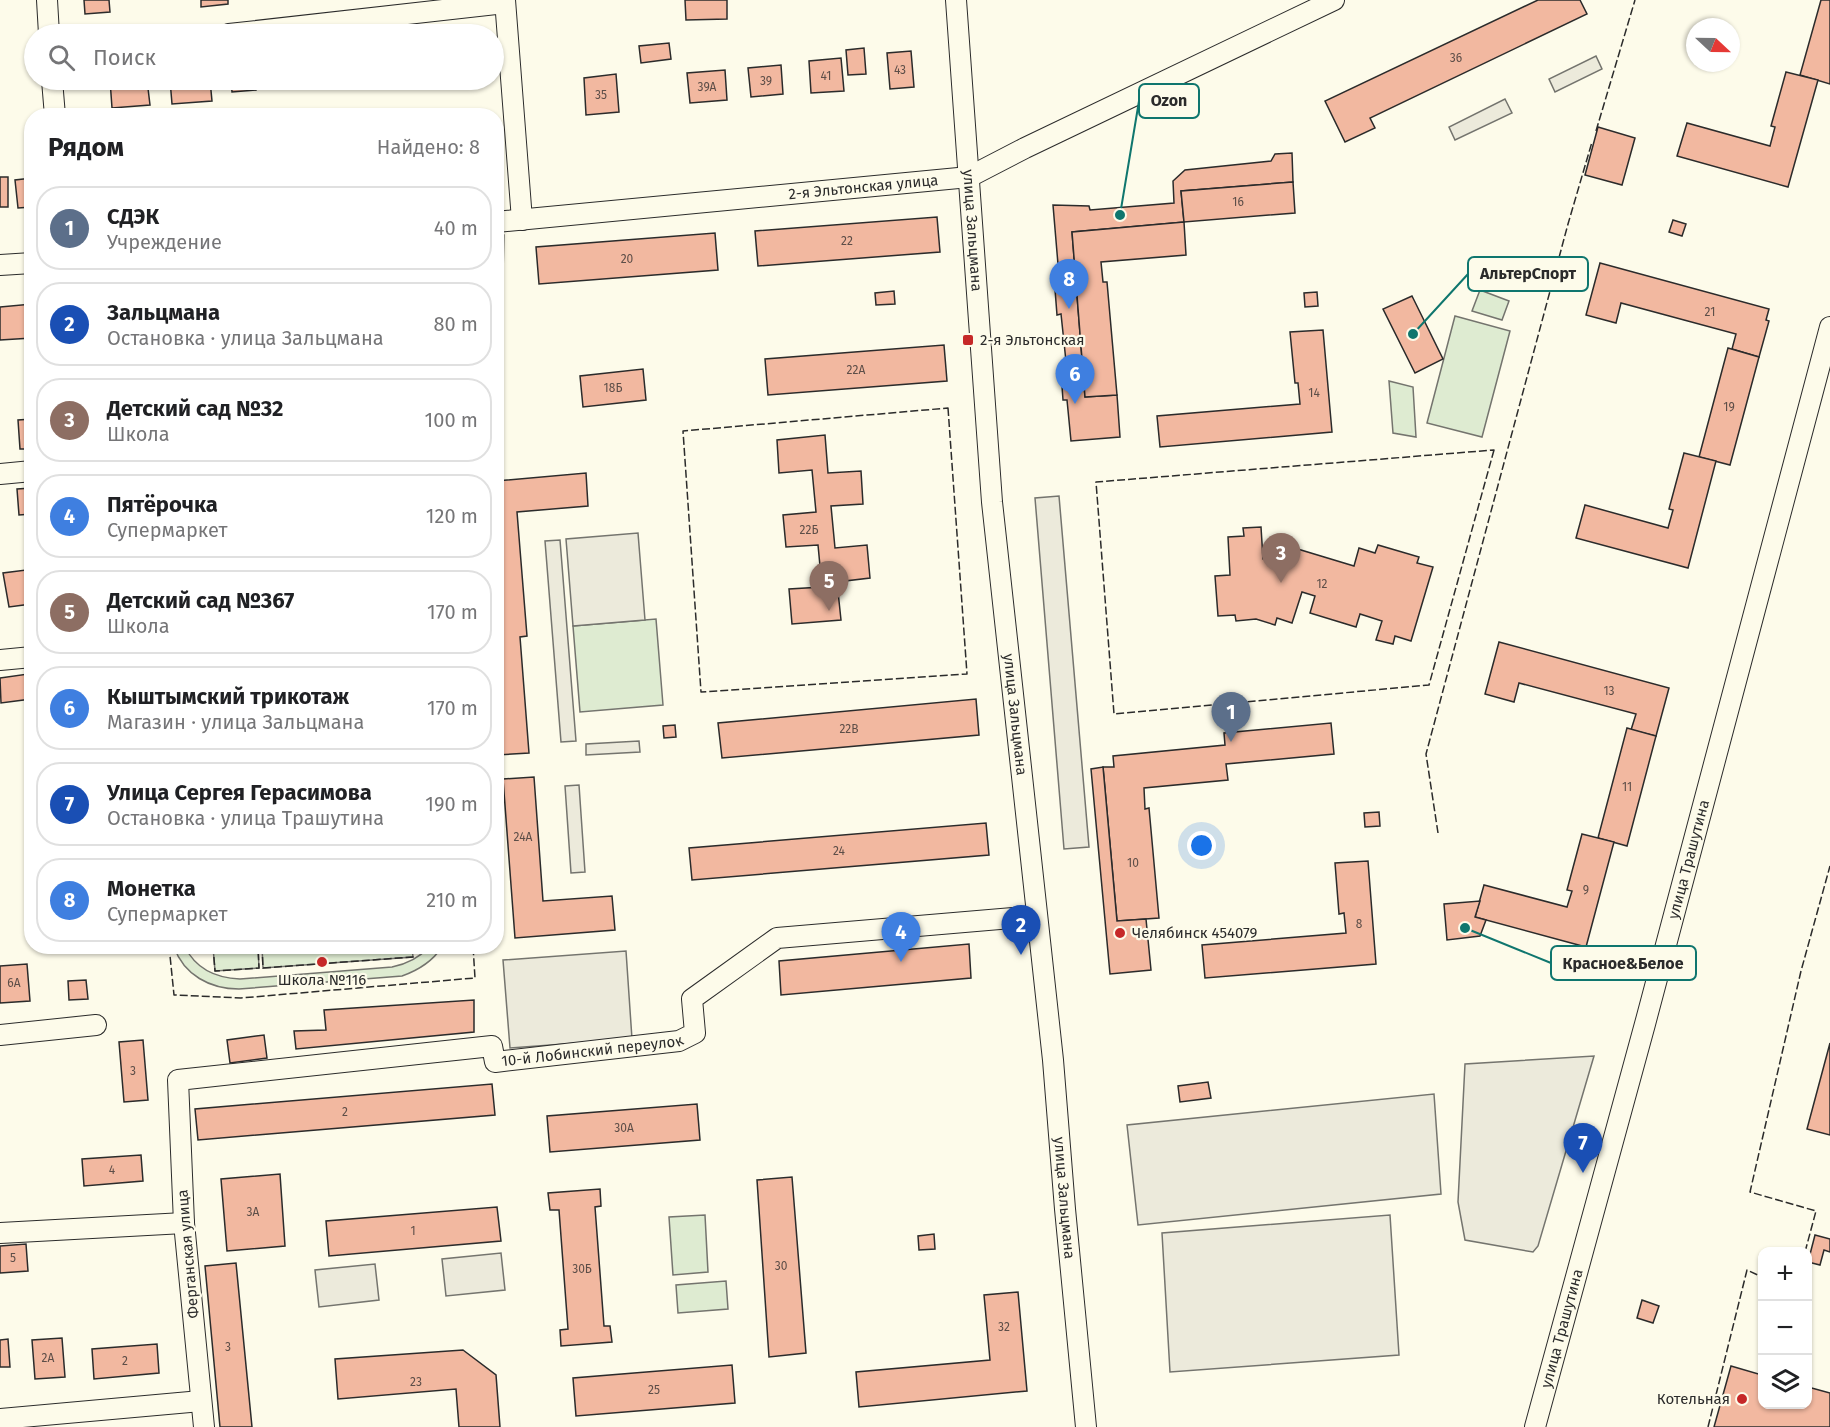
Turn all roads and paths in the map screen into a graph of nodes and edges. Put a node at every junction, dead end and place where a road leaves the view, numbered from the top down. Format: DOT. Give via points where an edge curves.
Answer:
graph roads {
  1 [pos="47,0"];
  2 [pos="956,0"];
  3 [pos="1334,0"];
  4 [pos="505,2"];
  5 [pos="48,24"];
  6 [pos="315,24"];
  7 [pos="53,90"];
  8 [pos="54,108"];
  9 [pos="969,177"];
  10 [pos="522,220"];
  11 [pos="504,221"];
  12 [pos="24,264"];
  13 [pos="0,265"];
  14 [pos="1830,327"];
  15 [pos="24,472"];
  16 [pos="0,474"];
  17 [pos="24,658"];
  18 [pos="0,660"];
  19 [pos="1036,916"];
  20 [pos="96,1025"];
  21 [pos="0,1035"];
  22 [pos="178,1080"];
  23 [pos="184,1223"];
  24 [pos="0,1233"];
  25 [pos="201,1401"];
  26 [pos="0,1419"];
  27 [pos="204,1427"];
  28 [pos="1086,1427"];
  29 [pos="1535,1427"];
  1 -- 5 [label="street"];
  2 -- 9 [label="street, улица Зальцмана"];
  3 -- 9 [label="street, 2-я Эльтонская улица"];
  4 -- 6 [label="street"];
  4 -- 10 [label="street"];
  7 -- 8 [label="street"];
  9 -- 10 [label="street, 2-я Эльтонская улица"];
  9 -- 19 [label="street, улица Зальцмана" via="994,523"];
  10 -- 11 [label="street, 2-я Эльтонская улица"];
  12 -- 13 [label="street"];
  14 -- 29 [label="street, улица Трашутина"];
  15 -- 16 [label="street"];
  17 -- 18 [label="street"];
  19 -- 22 [label="street, 10-й Лобинский переулок" via="777,938 692,999 695,1033 679,1041 495,1062 492,1046"];
  19 -- 28 [label="street, улица Зальцмана"];
  20 -- 21 [label="street"];
  22 -- 23 [label="street, Ферганская улица"];
  23 -- 24 [label="street"];
  23 -- 25 [label="street, Ферганская улица"];
  25 -- 26 [label="street"];
  25 -- 27 [label="street, Ферганская улица"];
}
